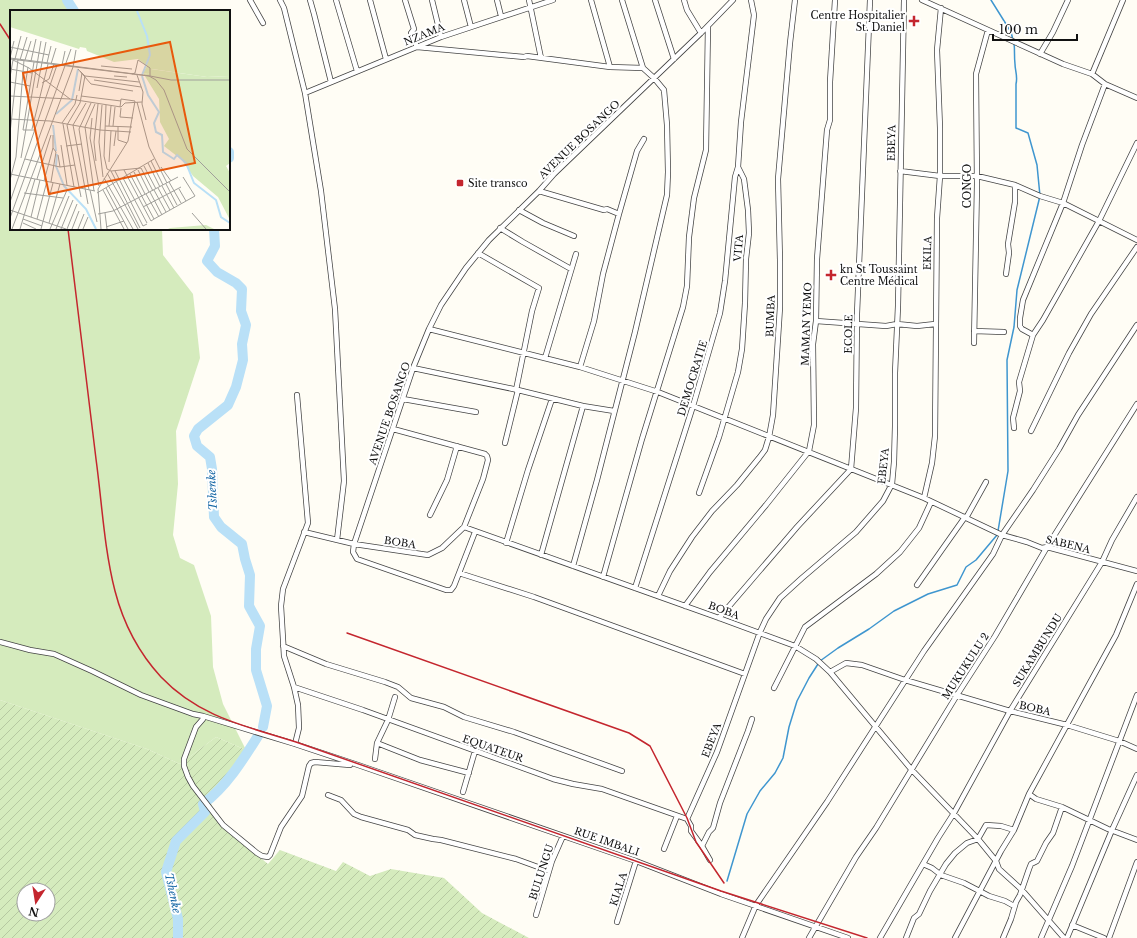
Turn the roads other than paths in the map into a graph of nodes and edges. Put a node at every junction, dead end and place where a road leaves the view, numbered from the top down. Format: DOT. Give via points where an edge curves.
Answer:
graph roads {
  1 [pos="250,0"];
  2 [pos="280,0"];
  3 [pos="310,0"];
  4 [pos="336,0"];
  5 [pos="370,0"];
  6 [pos="405,0"];
  7 [pos="432,0"];
  8 [pos="464,0"];
  9 [pos="497,0"];
  10 [pos="529,0"];
  11 [pos="553,0"];
  12 [pos="591,0"];
  13 [pos="622,0"];
  14 [pos="655,0"];
  15 [pos="684,0"];
  16 [pos="733,0"];
  17 [pos="751,0"];
  18 [pos="795,0"];
  19 [pos="835,0"];
  20 [pos="870,0"];
  21 [pos="904,0"];
  22 [pos="922,0"];
  23 [pos="1068,0"];
  24 [pos="1123,0"];
  25 [pos="936,3"];
  26 [pos="531,7"];
  27 [pos="941,8"];
  28 [pos="501,16"];
  29 [pos="263,23"];
  30 [pos="471,26"];
  31 [pos="708,26"];
  32 [pos="988,30"];
  33 [pos="701,33"];
  34 [pos="442,37"];
  35 [pos="416,48"];
  36 [pos="1040,54"];
  37 [pos="541,58"];
  38 [pos="386,59"];
  39 [pos="674,59"];
  40 [pos="610,67"];
  41 [pos="643,68"];
  42 [pos="357,71"];
  43 [pos="1092,74"];
  44 [pos="654,78"];
  45 [pos="331,82"];
  46 [pos="1105,84"];
  47 [pos="1137,92"];
  48 [pos="305,93"];
  49 [pos="1136,98"];
  50 [pos="644,139"];
  51 [pos="1137,143"];
  52 [pos="738,167"];
  53 [pos="900,171"];
  54 [pos="940,176"];
  55 [pos="977,176"];
  56 [pos="1015,185"];
  57 [pos="539,191"];
  58 [pos="1063,203"];
  59 [pos="519,210"];
  60 [pos="619,214"];
  61 [pos="1099,221"];
  62 [pos="500,228"];
  63 [pos="574,236"];
  64 [pos="1137,240"];
  65 [pos="1137,247"];
  66 [pos="478,253"];
  67 [pos="576,254"];
  68 [pos="571,269"];
  69 [pos="1006,274"];
  70 [pos="816,321"];
  71 [pos="857,324"];
  72 [pos="897,324"];
  73 [pos="935,324"];
  74 [pos="1137,325"];
  75 [pos="429,329"];
  76 [pos="974,331"];
  77 [pos="1004,332"];
  78 [pos="1033,335"];
  79 [pos="974,343"];
  80 [pos="523,352"];
  81 [pos="545,358"];
  82 [pos="580,367"];
  83 [pos="413,368"];
  84 [pos="622,380"];
  85 [pos="517,390"];
  86 [pos="658,392"];
  87 [pos="297,395"];
  88 [pos="403,399"];
  89 [pos="552,399"];
  90 [pos="1137,404"];
  91 [pos="583,406"];
  92 [pos="693,406"];
  93 [pos="614,411"];
  94 [pos="476,412"];
  95 [pos="724,419"];
  96 [pos="1014,428"];
  97 [pos="393,429"];
  98 [pos="1031,431"];
  99 [pos="769,437"];
  100 [pos="505,443"];
  101 [pos="456,446"];
  102 [pos="808,451"];
  103 [pos="851,469"];
  104 [pos="986,482"];
  105 [pos="892,484"];
  106 [pos="699,493"];
  107 [pos="1137,497"];
  108 [pos="924,498"];
  109 [pos="932,502"];
  110 [pos="430,514"];
  111 [pos="966,517"];
  112 [pos="464,527"];
  113 [pos="304,532"];
  114 [pos="475,532"];
  115 [pos="1002,535"];
  116 [pos="336,540"];
  117 [pos="506,543"];
  118 [pos="354,544"];
  119 [pos="1047,547"];
  120 [pos="541,555"];
  121 [pos="1102,562"];
  122 [pos="573,566"];
  123 [pos="1137,572"];
  124 [pos="459,573"];
  125 [pos="603,577"];
  126 [pos="1137,584"];
  127 [pos="917,585"];
  128 [pos="635,588"];
  129 [pos="658,596"];
  130 [pos="685,606"];
  131 [pos="719,618"];
  132 [pos="760,632"];
  133 [pos="0,642"];
  134 [pos="283,646"];
  135 [pos="796,646"];
  136 [pos="830,672"];
  137 [pos="745,674"];
  138 [pos="905,680"];
  139 [pos="294,687"];
  140 [pos="774,688"];
  141 [pos="957,695"];
  142 [pos="1137,695"];
  143 [pos="395,697"];
  144 [pos="1010,711"];
  145 [pos="203,716"];
  146 [pos="752,719"];
  147 [pos="388,720"];
  148 [pos="1067,725"];
  149 [pos="876,727"];
  150 [pos="1119,742"];
  151 [pos="377,743"];
  152 [pos="295,744"];
  153 [pos="1137,749"];
  154 [pos="476,751"];
  155 [pos="375,760"];
  156 [pos="358,765"];
  157 [pos="911,769"];
  158 [pos="622,771"];
  159 [pos="469,773"];
  160 [pos="1137,775"];
  161 [pos="463,792"];
  162 [pos="1029,794"];
  163 [pos="328,795"];
  164 [pos="1062,807"];
  165 [pos="954,813"];
  166 [pos="677,816"];
  167 [pos="687,819"];
  168 [pos="1090,820"];
  169 [pos="1014,830"];
  170 [pos="1112,830"];
  171 [pos="563,836"];
  172 [pos="978,839"];
  173 [pos="1137,840"];
  174 [pos="702,846"];
  175 [pos="664,849"];
  176 [pos="710,860"];
  177 [pos="636,861"];
  178 [pos="996,861"];
  179 [pos="1137,862"];
  180 [pos="923,864"];
  181 [pos="549,871"];
  182 [pos="941,875"];
  183 [pos="1021,889"];
  184 [pos="979,891"];
  185 [pos="1016,902"];
  186 [pos="756,905"];
  187 [pos="536,915"];
  188 [pos="1048,919"];
  189 [pos="617,922"];
  190 [pos="1072,925"];
  191 [pos="815,927"];
  192 [pos="836,936"];
  193 [pos="742,938"];
  194 [pos="809,938"];
  195 [pos="848,938"];
  196 [pos="880,938"];
  197 [pos="906,938"];
  198 [pos="955,938"];
  199 [pos="1003,938"];
  200 [pos="1041,938"];
  201 [pos="1066,938"];
  202 [pos="1104,938"];
  203 [pos="1109,938"];
  1 -- 29 [label="street"];
  2 -- 48 [label="street"];
  3 -- 45 [label="street"];
  4 -- 42 [label="street"];
  5 -- 38 [label="street"];
  6 -- 35 [label="street" via="414,29 411,33"];
  7 -- 34 [label="street"];
  8 -- 30 [label="street"];
  9 -- 28 [label="street"];
  10 -- 26 [label="street"];
  11 -- 26 [label="street, NZAMA"];
  12 -- 40 [label="street"];
  13 -- 41 [label="street"];
  14 -- 39 [label="street"];
  15 -- 33 [label="street"];
  16 -- 31 [label="street, AVENUE BOSANGO"];
  17 -- 52 [label="street, VITA" via="754,15"];
  18 -- 99 [label="street, BUMBA" via="778,179 780,306 773,415"];
  19 -- 70 [label="street, MAMAN YEMO" via="830,120 827,130 817,259"];
  20 -- 71 [label="street, ECOLE"];
  21 -- 53 [label="street, EBEYA"];
  22 -- 25 [label="street"];
  23 -- 36 [label="street" via="1054,32"];
  24 -- 43 [label="street"];
  25 -- 27 [label="street"];
  26 -- 28 [label="street, NZAMA"];
  26 -- 37 [label="street"];
  27 -- 32 [label="street"];
  27 -- 54 [label="street, EKILA" via="937,50"];
  28 -- 30 [label="street, NZAMA"];
  30 -- 34 [label="street, NZAMA"];
  31 -- 33 [label="street, AVENUE BOSANGO"];
  31 -- 86 [label="street" via="706,150 694,198 683,307"];
  32 -- 36 [label="street"];
  32 -- 55 [label="street, CONGO" via="976,74"];
  33 -- 39 [label="street, AVENUE BOSANGO"];
  34 -- 35 [label="street, NZAMA"];
  35 -- 37 [label="street"];
  35 -- 38 [label="street, NZAMA"];
  36 -- 43 [label="street"];
  37 -- 40 [label="street"];
  38 -- 42 [label="street, NZAMA"];
  39 -- 44 [label="street, AVENUE BOSANGO"];
  40 -- 41 [label="street"];
  41 -- 44 [label="street"];
  42 -- 45 [label="street, NZAMA"];
  43 -- 46 [label="street"];
  44 -- 57 [label="street, AVENUE BOSANGO"];
  44 -- 84 [label="street" via="664,90 668,184 653,257"];
  45 -- 48 [label="street, NZAMA"];
  46 -- 49 [label="street"];
  46 -- 58 [label="street"];
  47 -- 49 [label="street"];
  48 -- 116 [label="street" via="321,191 335,308 344,481"];
  50 -- 60 [label="street" via="636,151"];
  51 -- 61 [label="street"];
  52 -- 92 [label="street, DEMOCRATIE" via="720,313"];
  52 -- 95 [label="street, VITA" via="744,179 749,233 741,359"];
  53 -- 54 [label="street"];
  53 -- 72 [label="street, EBEYA"];
  54 -- 55 [label="street"];
  54 -- 73 [label="street, EKILA"];
  55 -- 56 [label="street"];
  55 -- 76 [label="street, CONGO"];
  56 -- 58 [label="street"];
  56 -- 69 [label="street" via="1016,202 1008,244"];
  57 -- 59 [label="street, AVENUE BOSANGO"];
  57 -- 60 [label="street"];
  58 -- 61 [label="street"];
  58 -- 78 [label="street" via="1023,300 1020,326"];
  59 -- 62 [label="street, AVENUE BOSANGO"];
  59 -- 63 [label="street"];
  60 -- 82 [label="street" via="594,321"];
  61 -- 64 [label="street"];
  61 -- 78 [label="street"];
  62 -- 66 [label="street, AVENUE BOSANGO"];
  62 -- 68 [label="street"];
  65 -- 98 [label="street" via="1091,314"];
  66 -- 75 [label="street, AVENUE BOSANGO" via="441,305"];
  66 -- 80 [label="street" via="539,288"];
  67 -- 68 [label="street"];
  68 -- 81 [label="street"];
  70 -- 71 [label="street"];
  70 -- 102 [label="street, MAMAN YEMO" via="813,348 814,425"];
  71 -- 72 [label="street"];
  71 -- 103 [label="street, ECOLE" via="856,408"];
  72 -- 73 [label="street"];
  72 -- 105 [label="street, EBEYA"];
  73 -- 108 [label="street, EKILA" via="935,436"];
  74 -- 115 [label="street"];
  75 -- 80 [label="street, SABENA"];
  75 -- 83 [label="street, AVENUE BOSANGO"];
  76 -- 77 [label="street"];
  76 -- 79 [label="street, CONGO"];
  78 -- 96 [label="street" via="1019,382 1020,391 1013,418"];
  80 -- 81 [label="street, SABENA"];
  80 -- 85 [label="street"];
  81 -- 82 [label="street, SABENA"];
  82 -- 84 [label="street, SABENA"];
  83 -- 85 [label="street"];
  83 -- 88 [label="street, AVENUE BOSANGO"];
  84 -- 86 [label="street, SABENA"];
  84 -- 93 [label="street"];
  85 -- 89 [label="street"];
  85 -- 100 [label="street"];
  86 -- 92 [label="street, SABENA"];
  86 -- 125 [label="street"];
  87 -- 113 [label="street" via="308,523"];
  88 -- 94 [label="street"];
  88 -- 97 [label="street, AVENUE BOSANGO"];
  89 -- 91 [label="street"];
  89 -- 117 [label="street"];
  90 -- 119 [label="street, MUKUKULU 2"];
  91 -- 93 [label="street"];
  91 -- 120 [label="street"];
  92 -- 95 [label="street, SABENA"];
  92 -- 128 [label="street, DEMOCRATIE"];
  93 -- 122 [label="street"];
  95 -- 99 [label="street, SABENA"];
  95 -- 106 [label="street, VITA"];
  97 -- 101 [label="street"];
  97 -- 118 [label="street, AVENUE BOSANGO"];
  99 -- 102 [label="street, SABENA"];
  99 -- 129 [label="street, BUMBA" via="759,458 692,537 670,571"];
  101 -- 110 [label="street" via="447,480"];
  101 -- 112 [label="street" via="488,456 483,479"];
  102 -- 103 [label="street, SABENA"];
  102 -- 130 [label="street, MAMAN YEMO"];
  103 -- 105 [label="street, SABENA"];
  103 -- 131 [label="street" via="797,526"];
  104 -- 111 [label="street"];
  105 -- 108 [label="street, SABENA"];
  105 -- 132 [label="street, EBEYA" via="883,501 856,532 780,598"];
  107 -- 121 [label="street, SUKAMBUNDU"];
  108 -- 109 [label="street, SABENA"];
  109 -- 111 [label="street, SABENA"];
  109 -- 135 [label="street" via="919,528 900,552 876,574 806,627"];
  111 -- 115 [label="street, SABENA"];
  111 -- 127 [label="street"];
  112 -- 114 [label="street, BOBA"];
  112 -- 118 [label="street, BOBA" via="442,548 428,555"];
  113 -- 116 [label="street, BOBA"];
  113 -- 134 [label="street" via="283,589"];
  114 -- 117 [label="street, BOBA"];
  114 -- 124 [label="street"];
  115 -- 119 [label="street, SABENA" via="1042,548"];
  115 -- 138 [label="street" via="993,554"];
  116 -- 118 [label="street, BOBA"];
  117 -- 120 [label="street, BOBA"];
  118 -- 124 [label="street" via="353,552 357,559 446,590 451,590"];
  119 -- 121 [label="street, SABENA"];
  119 -- 141 [label="street, MUKUKULU 2"];
  120 -- 122 [label="street, BOBA"];
  121 -- 123 [label="street, SABENA"];
  121 -- 144 [label="street, SUKAMBUNDU"];
  122 -- 125 [label="street, BOBA"];
  124 -- 137 [label="street" via="534,597"];
  125 -- 128 [label="street, BOBA"];
  126 -- 148 [label="street" via="1116,635"];
  128 -- 129 [label="street, BOBA"];
  129 -- 130 [label="street, BOBA"];
  130 -- 131 [label="street, BOBA"];
  131 -- 132 [label="street, BOBA"];
  132 -- 135 [label="street, BOBA"];
  132 -- 137 [label="street, EBEYA"];
  133 -- 145 [label="street" via="54,654 141,695"];
  134 -- 139 [label="street"];
  134 -- 158 [label="street" via="326,664 398,687 411,698 444,707 464,717"];
  135 -- 136 [label="street, BOBA"];
  135 -- 140 [label="street"];
  136 -- 138 [label="street, BOBA" via="846,663 873,668"];
  136 -- 149 [label="street"];
  137 -- 167 [label="street, EBEYA" via="718,752"];
  138 -- 141 [label="street, BOBA"];
  138 -- 149 [label="street"];
  139 -- 147 [label="street, EQUATEUR"];
  139 -- 152 [label="street" via="299,717"];
  141 -- 144 [label="street, BOBA"];
  141 -- 157 [label="street, MUKUKULU 2"];
  142 -- 150 [label="street"];
  143 -- 147 [label="street"];
  144 -- 148 [label="street, BOBA"];
  144 -- 165 [label="street, SUKAMBUNDU"];
  145 -- 152 [label="street"];
  145 -- 156 [label="street" via="184,759 190,782 223,825 262,856 268,857 281,827 302,796 311,763"];
  146 -- 174 [label="street" via="720,802 713,828"];
  147 -- 151 [label="street"];
  147 -- 154 [label="street, EQUATEUR"];
  148 -- 150 [label="street, BOBA"];
  148 -- 162 [label="street"];
  149 -- 157 [label="street"];
  149 -- 186 [label="street"];
  150 -- 153 [label="street, BOBA"];
  150 -- 168 [label="street"];
  151 -- 155 [label="street"];
  151 -- 159 [label="street" via="430,763"];
  152 -- 156 [label="street"];
  154 -- 159 [label="street"];
  154 -- 166 [label="street, EQUATEUR" via="553,779 602,789"];
  156 -- 171 [label="street, RUE IMBALI"];
  157 -- 165 [label="street"];
  157 -- 191 [label="street, MUKUKULU 2"];
  159 -- 161 [label="street"];
  160 -- 170 [label="street"];
  162 -- 164 [label="street"];
  162 -- 169 [label="street"];
  163 -- 181 [label="street" via="341,800 354,814 366,819 400,827 415,835 516,859"];
  164 -- 168 [label="street"];
  164 -- 183 [label="street" via="1053,833 1037,861 1031,864"];
  165 -- 172 [label="street"];
  165 -- 180 [label="street, SUKAMBUNDU"];
  166 -- 167 [label="street, EQUATEUR"];
  166 -- 175 [label="street"];
  167 -- 174 [label="street" via="691,831"];
  168 -- 170 [label="street"];
  168 -- 188 [label="street"];
  169 -- 172 [label="street" via="986,825"];
  169 -- 178 [label="street"];
  170 -- 173 [label="street"];
  170 -- 190 [label="street"];
  171 -- 177 [label="street, RUE IMBALI"];
  171 -- 181 [label="street, BULUNGU"];
  172 -- 178 [label="street"];
  172 -- 182 [label="street" via="967,843 955,853"];
  174 -- 176 [label="street"];
  177 -- 186 [label="street, RUE IMBALI"];
  177 -- 189 [label="street, KIALA"];
  178 -- 183 [label="street" via="1000,869"];
  178 -- 184 [label="street"];
  179 -- 203 [label="street"];
  180 -- 182 [label="street"];
  180 -- 196 [label="street, SUKAMBUNDU"];
  181 -- 187 [label="street, BULUNGU"];
  182 -- 184 [label="street"];
  182 -- 197 [label="street" via="914,918"];
  183 -- 185 [label="street"];
  183 -- 188 [label="street"];
  184 -- 185 [label="street" via="1014,906"];
  184 -- 198 [label="street"];
  185 -- 199 [label="street" via="1012,919"];
  186 -- 191 [label="street, RUE IMBALI"];
  186 -- 193 [label="street"];
  188 -- 200 [label="street"];
  188 -- 201 [label="street"];
  190 -- 201 [label="street"];
  190 -- 202 [label="street"];
  191 -- 192 [label="street, RUE IMBALI"];
  191 -- 194 [label="street, MUKUKULU 2"];
  192 -- 195 [label="street, RUE IMBALI"];
}
